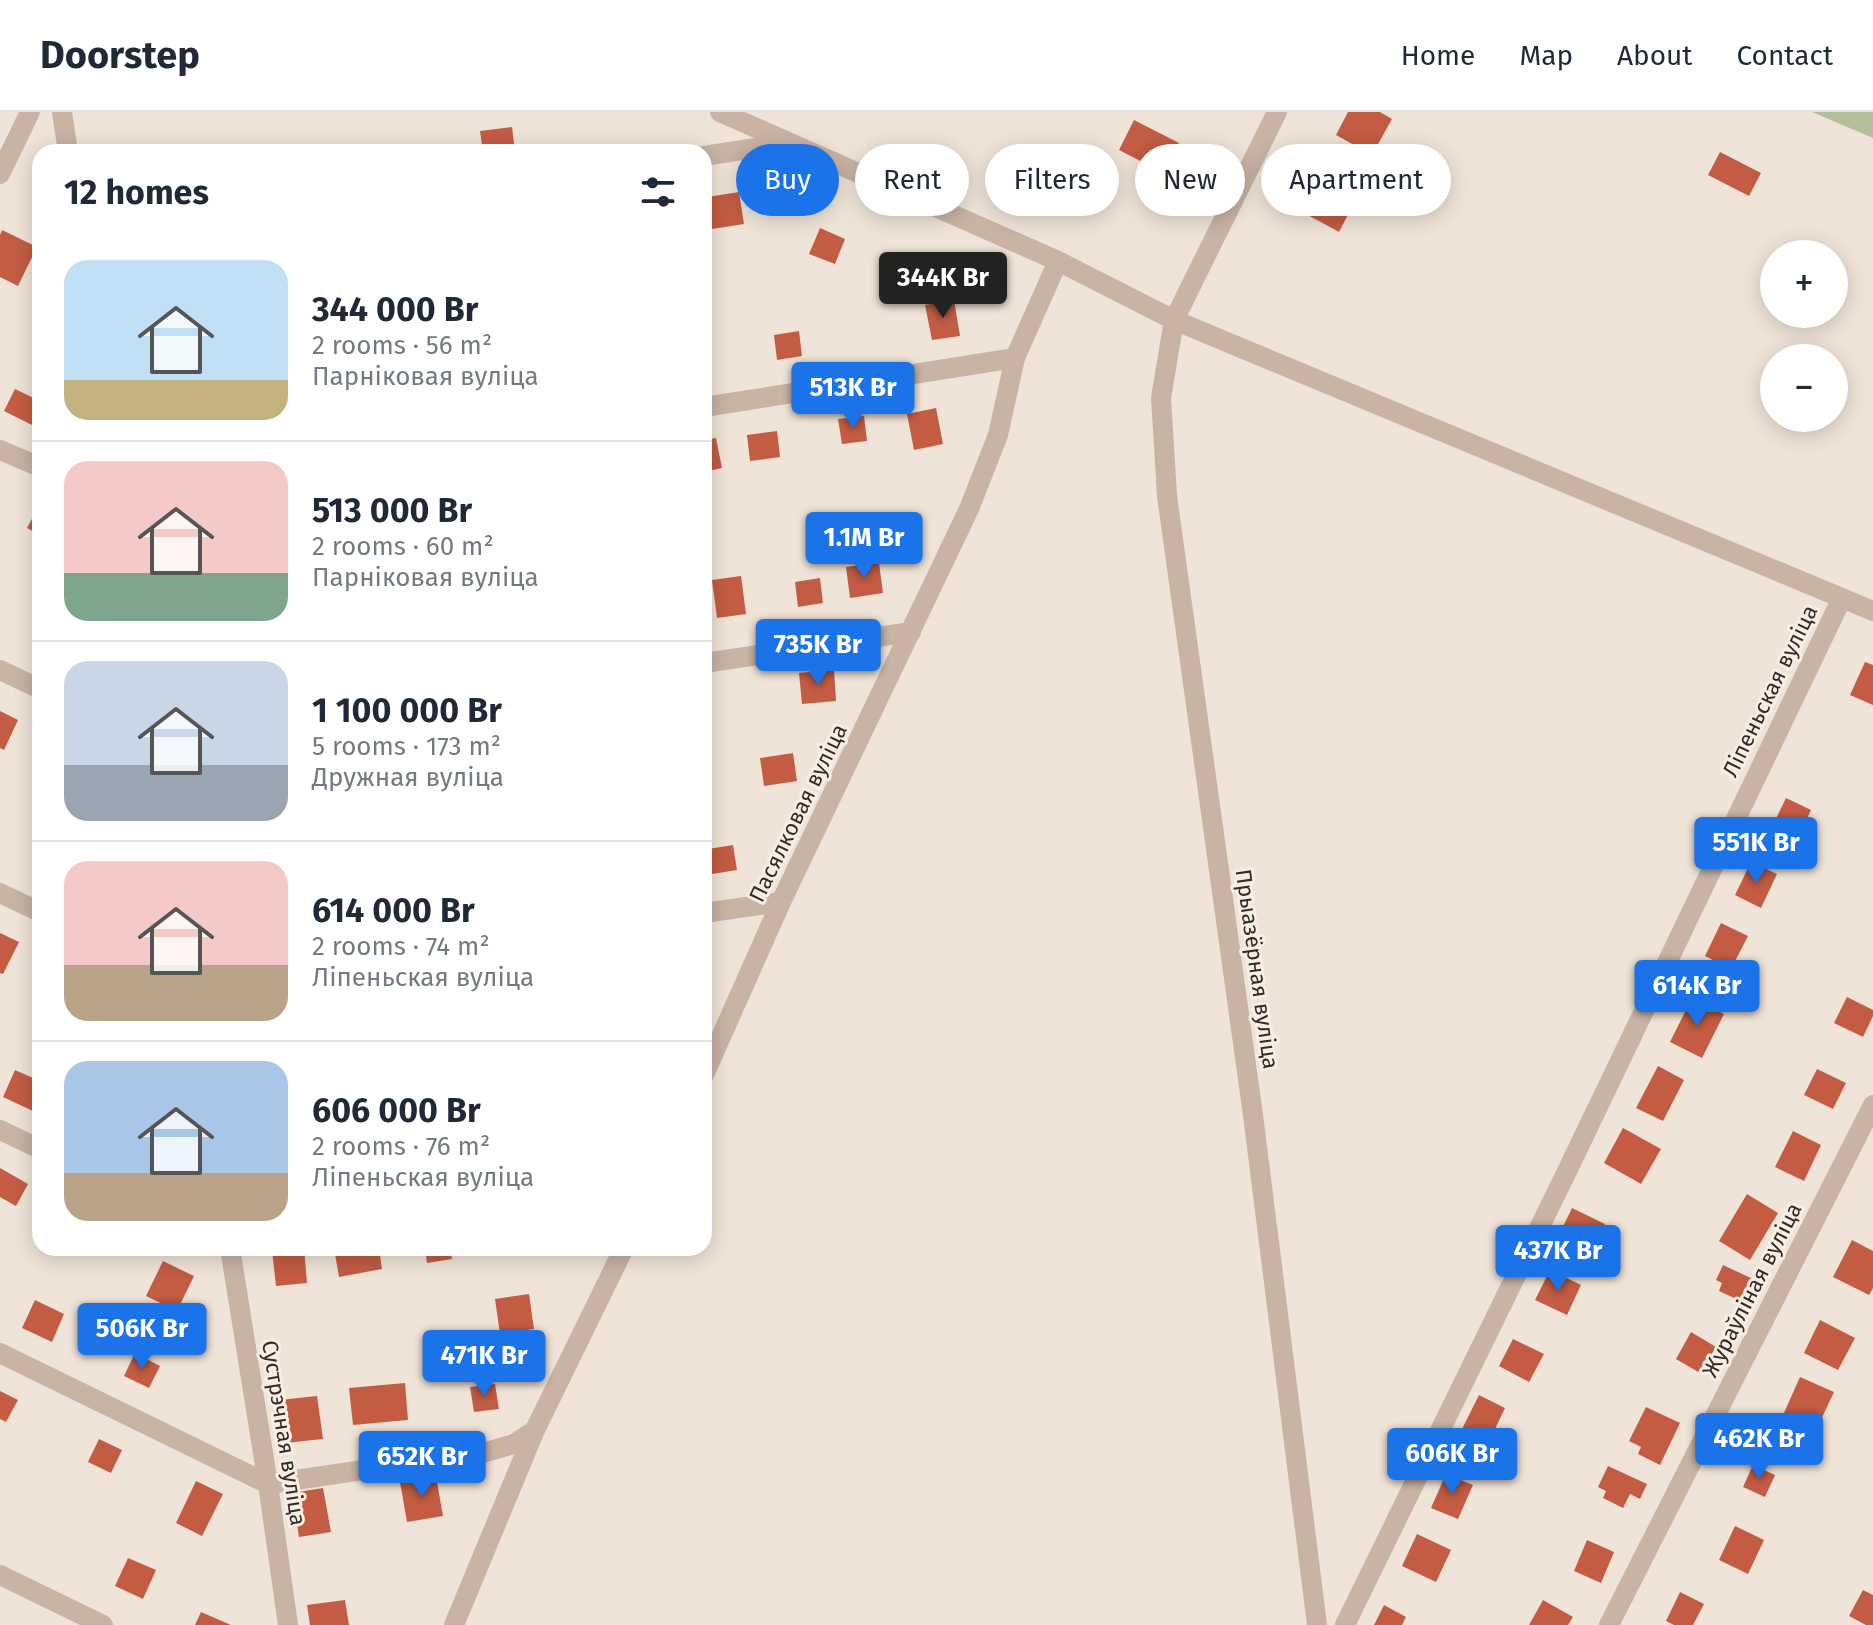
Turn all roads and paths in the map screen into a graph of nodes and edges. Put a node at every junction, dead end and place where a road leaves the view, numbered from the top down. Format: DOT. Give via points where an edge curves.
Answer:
graph roads {
  1 [pos="30,112"];
  2 [pos="62,112"];
  3 [pos="720,112"];
  4 [pos="1277,112"];
  5 [pos="789,143"];
  6 [pos="67,144"];
  7 [pos="712,155"];
  8 [pos="0,174"];
  9 [pos="1058,261"];
  10 [pos="1174,320"];
  11 [pos="1015,358"];
  12 [pos="712,406"];
  13 [pos="0,450"];
  14 [pos="32,464"];
  15 [pos="1842,598"];
  16 [pos="1873,611"];
  17 [pos="911,632"];
  18 [pos="712,662"];
  19 [pos="0,670"];
  20 [pos="32,685"];
  21 [pos="0,893"];
  22 [pos="781,902"];
  23 [pos="32,908"];
  24 [pos="712,912"];
  25 [pos="712,1057"];
  26 [pos="1873,1105"];
  27 [pos="0,1130"];
  28 [pos="32,1145"];
  29 [pos="231,1256"];
  30 [pos="620,1256"];
  31 [pos="0,1353"];
  32 [pos="535,1430"];
  33 [pos="268,1484"];
  34 [pos="0,1575"];
  35 [pos="103,1625"];
  36 [pos="288,1625"];
  37 [pos="454,1625"];
  38 [pos="1317,1625"];
  39 [pos="1345,1625"];
  40 [pos="1609,1625"];
  1 -- 8 [label="street"];
  2 -- 6 [label="street"];
  3 -- 5 [label="street"];
  4 -- 10 [label="street, Прыазёрная вуліца"];
  5 -- 7 [label="street"];
  5 -- 9 [label="street"];
  9 -- 10 [label="street"];
  9 -- 11 [label="street, Пасялковая вуліца"];
  10 -- 15 [label="street"];
  10 -- 38 [label="street, Прыазёрная вуліца" via="1161,398 1167,496"];
  11 -- 12 [label="street"];
  11 -- 17 [label="street, Пасялковая вуліца" via="998,435"];
  13 -- 14 [label="street"];
  15 -- 16 [label="street"];
  15 -- 39 [label="street, Ліпеньская вуліца"];
  17 -- 18 [label="street"];
  17 -- 22 [label="street, Пасялковая вуліца"];
  19 -- 20 [label="street"];
  21 -- 23 [label="street"];
  22 -- 24 [label="street"];
  22 -- 25 [label="street, Пасялковая вуліца"];
  26 -- 40 [label="street, Жураўліная вуліца"];
  27 -- 28 [label="street"];
  29 -- 33 [label="street, Сустрэчная вуліца"];
  30 -- 32 [label="street"];
  31 -- 33 [label="street"];
  32 -- 33 [label="street" via="514,1444 486,1452"];
  32 -- 37 [label="street"];
  33 -- 36 [label="street, Сустрэчная вуліца"];
  34 -- 35 [label="street"];
}
